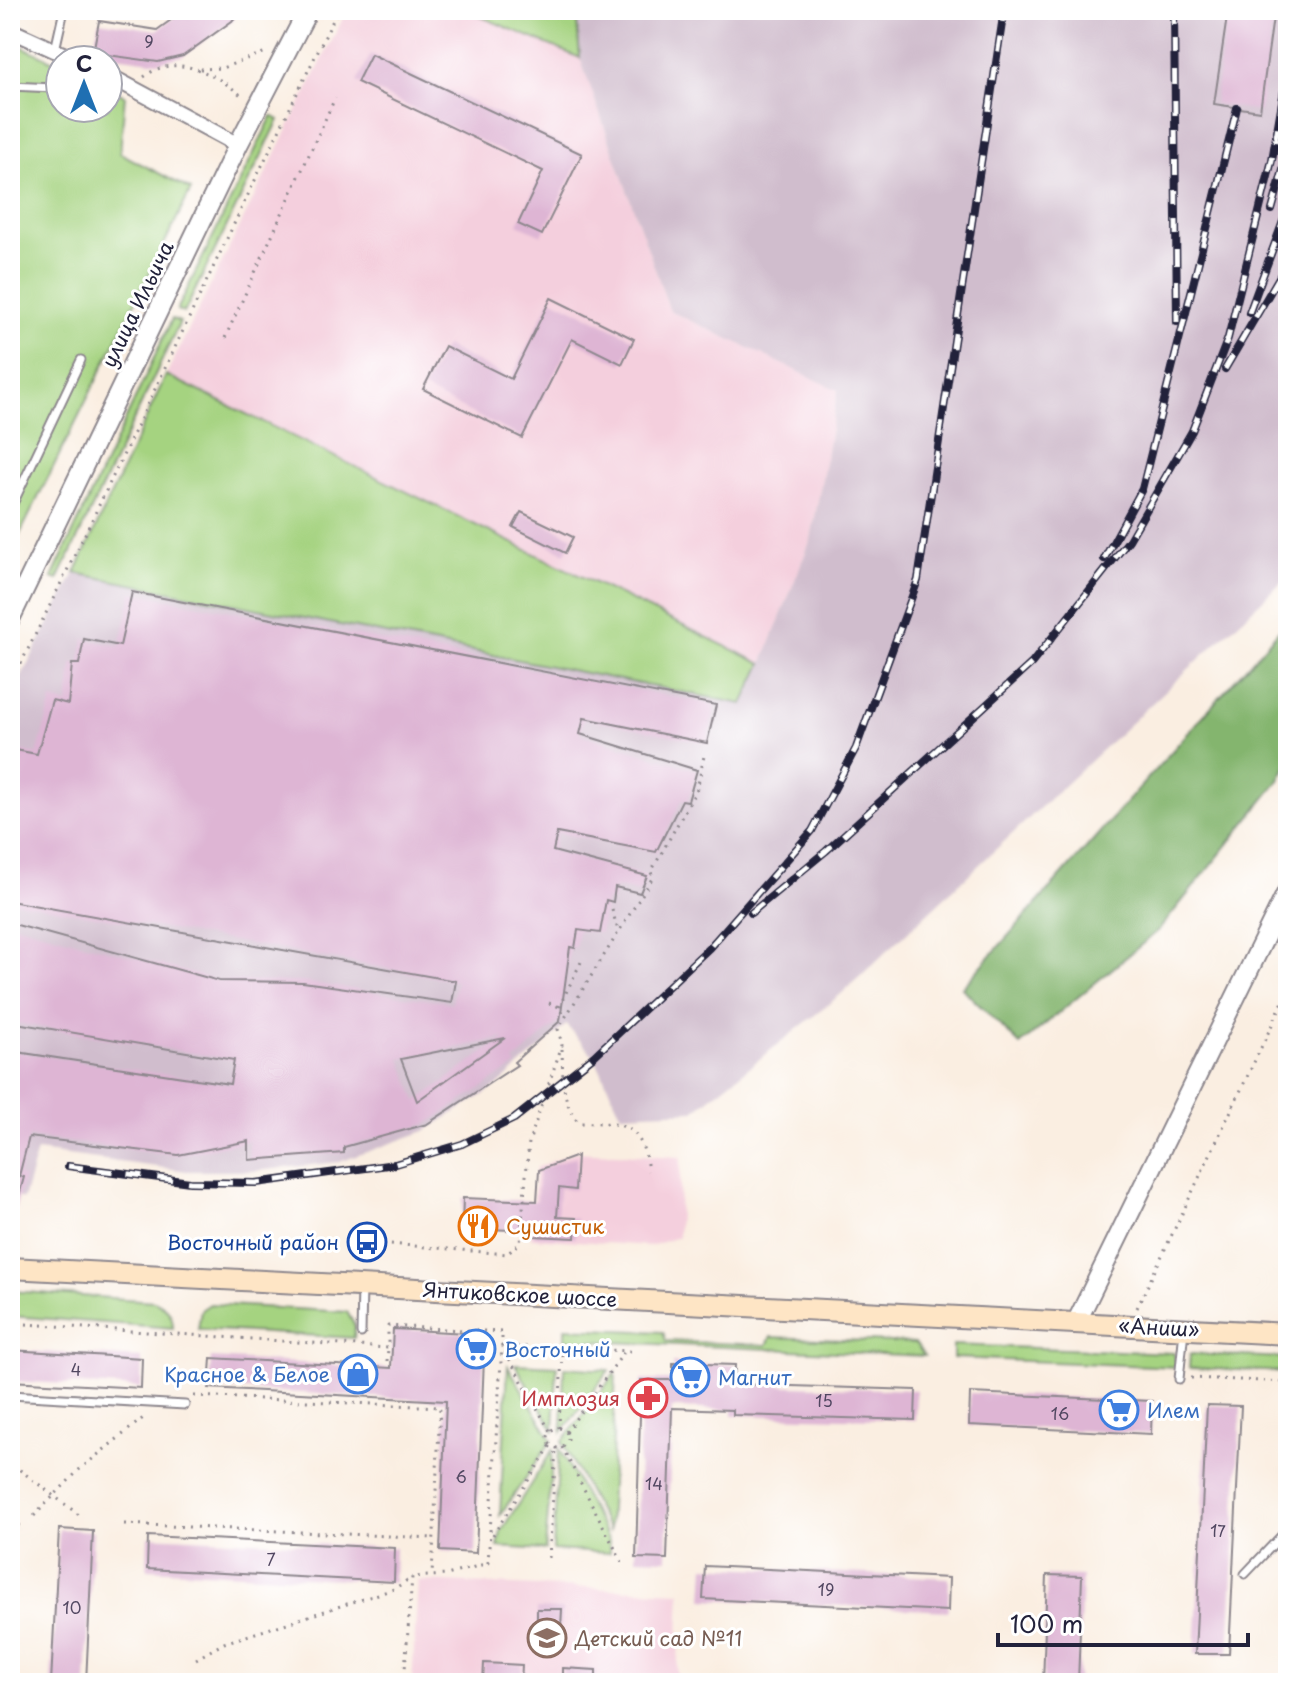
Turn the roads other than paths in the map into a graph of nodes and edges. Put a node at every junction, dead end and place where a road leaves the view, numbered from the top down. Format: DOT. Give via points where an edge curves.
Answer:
graph roads {
  1 [pos="64,10"];
  2 [pos="308,10"];
  3 [pos="10,30"];
  4 [pos="56,44"];
  5 [pos="44,45"];
  6 [pos="124,83"];
  7 [pos="10,86"];
  8 [pos="44,88"];
  9 [pos="238,145"];
  10 [pos="81,360"];
  11 [pos="10,510"];
  12 [pos="10,619"];
  13 [pos="1288,890"];
  14 [pos="10,1268"];
  15 [pos="362,1286"];
  16 [pos="1030,1320"];
  17 [pos="1076,1323"];
  18 [pos="1184,1328"];
  19 [pos="361,1333"];
  20 [pos="1288,1334"];
  21 [pos="1179,1379"];
  22 [pos="10,1395"];
  23 [pos="185,1405"];
  24 [pos="1288,1529"];
  25 [pos="1245,1574"];
  1 -- 4 [label="lane"];
  2 -- 9 [label="street, улица Ильича"];
  3 -- 5 [label="street"];
  6 -- 9 [label="street"];
  7 -- 8 [label="lane"];
  9 -- 12 [label="street, улица Ильича"];
  10 -- 11 [label="lane"];
  13 -- 17 [label="street"];
  14 -- 15 [label="main road, Янтиковское шоссе"];
  15 -- 16 [label="main road, Янтиковское шоссе"];
  15 -- 19 [label="lane"];
  16 -- 17 [label="main road, «Аниш»"];
  17 -- 18 [label="main road, «Аниш»"];
  18 -- 20 [label="main road, «Аниш»"];
  18 -- 21 [label="lane"];
  22 -- 23 [label="lane"];
  24 -- 25 [label="lane"];
}
